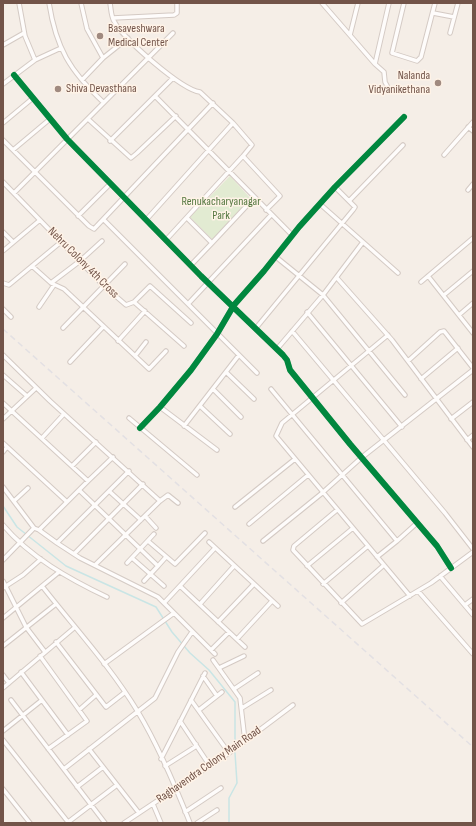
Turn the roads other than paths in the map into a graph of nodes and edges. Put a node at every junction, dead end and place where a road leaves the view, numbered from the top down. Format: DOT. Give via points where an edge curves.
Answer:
graph roads {
  1 [pos="19,3"];
  2 [pos="49,3"];
  3 [pos="81,3"];
  4 [pos="110,3"];
  5 [pos="177,3"];
  6 [pos="322,3"];
  7 [pos="358,3"];
  8 [pos="389,3"];
  9 [pos="404,3"];
  10 [pos="435,3"];
  11 [pos="458,3"];
  12 [pos="432,13"];
  13 [pos="454,17"];
  14 [pos="113,18"];
  15 [pos="24,33"];
  16 [pos="173,33"];
  17 [pos="450,34"];
  18 [pos="350,36"];
  19 [pos="128,38"];
  20 [pos="3,45"];
  21 [pos="61,48"];
  22 [pos="103,58"];
  23 [pos="149,58"];
  24 [pos="35,60"];
  25 [pos="375,64"];
  26 [pos="14,75"];
  27 [pos="173,78"];
  28 [pos="82,80"];
  29 [pos="3,84"];
  30 [pos="390,92"];
  31 [pos="156,96"];
  32 [pos="33,98"];
  33 [pos="103,102"];
  34 [pos="214,103"];
  35 [pos="176,116"];
  36 [pos="404,117"];
  37 [pos="50,119"];
  38 [pos="88,120"];
  39 [pos="473,122"];
  40 [pos="3,123"];
  41 [pos="233,123"];
  42 [pos="468,127"];
  43 [pos="189,130"];
  44 [pos="473,131"];
  45 [pos="3,140"];
  46 [pos="68,140"];
  47 [pos="110,140"];
  48 [pos="403,145"];
  49 [pos="13,150"];
  50 [pos="209,150"];
  51 [pos="444,155"];
  52 [pos="243,156"];
  53 [pos="229,172"];
  54 [pos="35,173"];
  55 [pos="3,182"];
  56 [pos="110,184"];
  57 [pos="473,184"];
  58 [pos="335,187"];
  59 [pos="468,190"];
  60 [pos="14,193"];
  61 [pos="124,198"];
  62 [pos="254,198"];
  63 [pos="349,201"];
  64 [pos="320,204"];
  65 [pos="266,210"];
  66 [pos="271,215"];
  67 [pos="78,216"];
  68 [pos="187,218"];
  69 [pos="40,220"];
  70 [pos="104,220"];
  71 [pos="146,220"];
  72 [pos="342,224"];
  73 [pos="3,232"];
  74 [pos="292,236"];
  75 [pos="473,238"];
  76 [pos="166,240"];
  77 [pos="102,241"];
  78 [pos="13,242"];
  79 [pos="61,242"];
  80 [pos="363,242"];
  81 [pos="212,243"];
  82 [pos="3,251"];
  83 [pos="276,257"];
  84 [pos="80,261"];
  85 [pos="125,264"];
  86 [pos="191,265"];
  87 [pos="32,266"];
  88 [pos="473,271"];
  89 [pos="398,273"];
  90 [pos="298,275"];
  91 [pos="428,276"];
  92 [pos="336,278"];
  93 [pos="420,282"];
  94 [pos="209,283"];
  95 [pos="4,284"];
  96 [pos="53,284"];
  97 [pos="104,286"];
  98 [pos="323,295"];
  99 [pos="444,295"];
  100 [pos="134,302"];
  101 [pos="473,303"];
  102 [pos="188,304"];
  103 [pos="234,305"];
  104 [pos="39,307"];
  105 [pos="83,308"];
  106 [pos="3,310"];
  107 [pos="145,311"];
  108 [pos="307,312"];
  109 [pos="459,315"];
  110 [pos="11,317"];
  111 [pos="191,323"];
  112 [pos="104,327"];
  113 [pos="63,328"];
  114 [pos="256,328"];
  115 [pos="292,331"];
  116 [pos="473,333"];
  117 [pos="217,334"];
  118 [pos="388,335"];
  119 [pos="118,341"];
  120 [pos="146,342"];
  121 [pos="184,346"];
  122 [pos="458,348"];
  123 [pos="277,349"];
  124 [pos="166,351"];
  125 [pos="369,351"];
  126 [pos="3,355"];
  127 [pos="239,355"];
  128 [pos="135,356"];
  129 [pos="408,361"];
  130 [pos="70,362"];
  131 [pos="352,366"];
  132 [pos="473,369"];
  133 [pos="226,372"];
  134 [pos="257,373"];
  135 [pos="3,375"];
  136 [pos="421,379"];
  137 [pos="333,380"];
  138 [pos="36,388"];
  139 [pos="213,389"];
  140 [pos="271,389"];
  141 [pos="27,396"];
  142 [pos="405,396"];
  143 [pos="312,398"];
  144 [pos="254,399"];
  145 [pos="436,400"];
  146 [pos="473,402"];
  147 [pos="3,403"];
  148 [pos="200,406"];
  149 [pos="160,407"];
  150 [pos="12,411"];
  151 [pos="64,414"];
  152 [pos="292,415"];
  153 [pos="240,416"];
  154 [pos="129,418"];
  155 [pos="3,419"];
  156 [pos="451,420"];
  157 [pos="184,426"];
  158 [pos="402,427"];
  159 [pos="140,428"];
  160 [pos="230,434"];
  161 [pos="473,435"];
  162 [pos="42,438"];
  163 [pos="467,440"];
  164 [pos="383,441"];
  165 [pos="96,442"];
  166 [pos="3,443"];
  167 [pos="7,447"];
  168 [pos="473,447"];
  169 [pos="216,450"];
  170 [pos="3,452"];
  171 [pos="113,457"];
  172 [pos="361,458"];
  173 [pos="295,459"];
  174 [pos="72,466"];
  175 [pos="129,471"];
  176 [pos="197,475"];
  177 [pos="308,475"];
  178 [pos="342,475"];
  179 [pos="88,481"];
  180 [pos="144,484"];
  181 [pos="3,488"];
  182 [pos="28,488"];
  183 [pos="79,490"];
  184 [pos="109,491"];
  185 [pos="323,493"];
  186 [pos="14,501"];
  187 [pos="66,501"];
  188 [pos="160,501"];
  189 [pos="178,503"];
  190 [pos="94,505"];
  191 [pos="124,505"];
  192 [pos="235,507"];
  193 [pos="337,510"];
  194 [pos="145,516"];
  195 [pos="109,519"];
  196 [pos="141,520"];
  197 [pos="249,524"];
  198 [pos="417,524"];
  199 [pos="3,525"];
  200 [pos="34,528"];
  201 [pos="156,528"];
  202 [pos="353,528"];
  203 [pos="39,530"];
  204 [pos="205,533"];
  205 [pos="154,534"];
  206 [pos="124,535"];
  207 [pos="148,541"];
  208 [pos="263,541"];
  209 [pos="397,541"];
  210 [pos="209,542"];
  211 [pos="20,543"];
  212 [pos="57,543"];
  213 [pos="368,546"];
  214 [pos="215,548"];
  215 [pos="139,549"];
  216 [pos="473,551"];
  217 [pos="74,554"];
  218 [pos="166,557"];
  219 [pos="377,557"];
  220 [pos="132,558"];
  221 [pos="41,559"];
  222 [pos="3,560"];
  223 [pos="127,563"];
  224 [pos="95,565"];
  225 [pos="384,565"];
  226 [pos="158,566"];
  227 [pos="234,566"];
  228 [pos="307,566"];
  229 [pos="451,568"];
  230 [pos="59,572"];
  231 [pos="150,574"];
  232 [pos="440,576"];
  233 [pos="3,581"];
  234 [pos="144,581"];
  235 [pos="254,584"];
  236 [pos="323,584"];
  237 [pos="42,586"];
  238 [pos="164,586"];
  239 [pos="180,586"];
  240 [pos="4,587"];
  241 [pos="418,591"];
  242 [pos="107,596"];
  243 [pos="410,596"];
  244 [pos="473,599"];
  245 [pos="272,601"];
  246 [pos="164,603"];
  247 [pos="341,603"];
  248 [pos="56,604"];
  249 [pos="200,604"];
  250 [pos="278,606"];
  251 [pos="465,606"];
  252 [pos="17,607"];
  253 [pos="174,613"];
  254 [pos="473,615"];
  255 [pos="3,618"];
  256 [pos="218,622"];
  257 [pos="26,627"];
  258 [pos="74,628"];
  259 [pos="192,632"];
  260 [pos="229,632"];
  261 [pos="237,639"];
  262 [pos="56,642"];
  263 [pos="3,646"];
  264 [pos="245,647"];
  265 [pos="211,650"];
  266 [pos="45,652"];
  267 [pos="215,654"];
  268 [pos="473,654"];
  269 [pos="40,656"];
  270 [pos="244,656"];
  271 [pos="213,660"];
  272 [pos="104,664"];
  273 [pos="219,668"];
  274 [pos="21,672"];
  275 [pos="258,673"];
  276 [pos="3,675"];
  277 [pos="9,682"];
  278 [pos="3,688"];
  279 [pos="234,689"];
  280 [pos="271,690"];
  281 [pos="222,692"];
  282 [pos="124,693"];
  283 [pos="96,695"];
  284 [pos="217,696"];
  285 [pos="11,700"];
  286 [pos="42,700"];
  287 [pos="192,700"];
  288 [pos="293,705"];
  289 [pos="242,708"];
  290 [pos="79,710"];
  291 [pos="199,710"];
  292 [pos="138,712"];
  293 [pos="22,715"];
  294 [pos="180,722"];
  295 [pos="3,731"];
  296 [pos="68,735"];
  297 [pos="3,740"];
  298 [pos="245,741"];
  299 [pos="196,744"];
  300 [pos="48,749"];
  301 [pos="90,749"];
  302 [pos="229,753"];
  303 [pos="162,758"];
  304 [pos="165,766"];
  305 [pos="210,766"];
  306 [pos="103,767"];
  307 [pos="64,769"];
  308 [pos="118,785"];
  309 [pos="78,787"];
  310 [pos="176,788"];
  311 [pos="221,788"];
  312 [pos="3,789"];
  313 [pos="153,804"];
  314 [pos="92,805"];
  315 [pos="217,810"];
  316 [pos="186,812"];
  317 [pos="139,813"];
  318 [pos="30,823"];
  319 [pos="68,823"];
  320 [pos="106,823"];
  321 [pos="124,823"];
  322 [pos="161,823"];
  323 [pos="190,823"];
  324 [pos="197,823"];
  1 -- 15 [label="street"];
  2 -- 21 [label="street"];
  3 -- 22 [label="street" via="87,30"];
  4 -- 14 [label="street"];
  5 -- 14 [label="street" via="177,13 174,15"];
  6 -- 18 [label="street"];
  7 -- 18 [label="street"];
  8 -- 25 [label="street"];
  9 -- 12 [label="street" via="392,50 394,54 420,59"];
  10 -- 12 [label="street"];
  11 -- 13 [label="street"];
  12 -- 13 [label="street"];
  13 -- 17 [label="street"];
  14 -- 19 [label="street"];
  15 -- 20 [label="street"];
  15 -- 24 [label="street"];
  16 -- 23 [label="street"];
  18 -- 25 [label="street"];
  19 -- 22 [label="street"];
  19 -- 23 [label="street"];
  21 -- 24 [label="street"];
  21 -- 28 [label="street" via="68,63"];
  22 -- 28 [label="street"];
  23 -- 27 [label="street"];
  23 -- 33 [label="street"];
  24 -- 26 [label="street"];
  25 -- 30 [label="street" via="384,72"];
  26 -- 29 [label="street"];
  26 -- 32 [label="street"];
  27 -- 31 [label="street"];
  27 -- 34 [label="street" via="200,92"];
  28 -- 33 [label="street"];
  31 -- 35 [label="street"];
  31 -- 47 [label="street"];
  32 -- 37 [label="street"];
  32 -- 40 [label="street"];
  33 -- 38 [label="street"];
  34 -- 41 [label="street"];
  34 -- 43 [label="street"];
  35 -- 43 [label="street"];
  35 -- 47 [label="street" via="130,158"];
  36 -- 58 [label="street"];
  37 -- 46 [label="street"];
  37 -- 49 [label="street"];
  38 -- 46 [label="street"];
  38 -- 47 [label="street"];
  39 -- 42 [label="street"];
  41 -- 50 [label="street"];
  41 -- 52 [label="street" via="252,145"];
  42 -- 44 [label="street"];
  42 -- 51 [label="street"];
  43 -- 50 [label="street"];
  43 -- 61 [label="street"];
  45 -- 49 [label="street"];
  46 -- 54 [label="street"];
  46 -- 56 [label="street"];
  48 -- 63 [label="street"];
  49 -- 54 [label="street"];
  50 -- 53 [label="street"];
  50 -- 71 [label="street"];
  52 -- 53 [label="street"];
  52 -- 65 [label="street" via="280,196"];
  53 -- 62 [label="street"];
  53 -- 68 [label="street"];
  54 -- 60 [label="street"];
  54 -- 67 [label="street"];
  55 -- 60 [label="street, Nehru Colony 4th Cross"];
  56 -- 61 [label="street"];
  56 -- 67 [label="street"];
  57 -- 59 [label="street"];
  58 -- 63 [label="street"];
  58 -- 64 [label="street"];
  60 -- 69 [label="street, Nehru Colony 4th Cross"];
  61 -- 70 [label="street"];
  61 -- 71 [label="street"];
  62 -- 65 [label="street"];
  62 -- 81 [label="street"];
  63 -- 72 [label="street" via="355,207"];
  64 -- 72 [label="street"];
  64 -- 74 [label="street"];
  65 -- 66 [label="street"];
  66 -- 74 [label="street"];
  66 -- 94 [label="street"];
  67 -- 70 [label="street" via="94,229"];
  68 -- 76 [label="street"];
  68 -- 81 [label="street"];
  69 -- 78 [label="street"];
  69 -- 79 [label="street, Nehru Colony 4th Cross"];
  70 -- 102 [label="street"];
  71 -- 76 [label="street"];
  72 -- 80 [label="street"];
  72 -- 90 [label="street"];
  73 -- 78 [label="street"];
  74 -- 83 [label="street"];
  75 -- 91 [label="street"];
  76 -- 86 [label="street"];
  77 -- 84 [label="street"];
  78 -- 82 [label="street"];
  79 -- 84 [label="street, Nehru Colony 4th Cross"];
  79 -- 87 [label="street"];
  80 -- 89 [label="street"];
  80 -- 92 [label="street"];
  81 -- 86 [label="street"];
  83 -- 90 [label="street"];
  83 -- 103 [label="street"];
  84 -- 96 [label="street"];
  84 -- 97 [label="street, Nehru Colony 4th Cross"];
  85 -- 97 [label="street"];
  86 -- 94 [label="street"];
  87 -- 95 [label="street" via="9,285"];
  87 -- 96 [label="street"];
  88 -- 99 [label="street"];
  90 -- 98 [label="street"];
  90 -- 114 [label="street"];
  91 -- 93 [label="street"];
  91 -- 99 [label="street"];
  92 -- 98 [label="street"];
  92 -- 118 [label="street"];
  94 -- 102 [label="street"];
  94 -- 103 [label="street"];
  96 -- 104 [label="street"];
  96 -- 105 [label="street" via="64,289"];
  97 -- 100 [label="street, Nehru Colony 4th Cross" via="126,305"];
  97 -- 105 [label="street"];
  98 -- 108 [label="street"];
  98 -- 125 [label="street"];
  99 -- 109 [label="street"];
  100 -- 107 [label="street, Nehru Colony 4th Cross"];
  100 -- 111 [label="street" via="150,286"];
  101 -- 109 [label="street"];
  102 -- 117 [label="street"];
  103 -- 114 [label="street"];
  103 -- 117 [label="street"];
  105 -- 112 [label="street"];
  105 -- 113 [label="street"];
  106 -- 110 [label="street"];
  107 -- 119 [label="street"];
  107 -- 121 [label="street, Nehru Colony 4th Cross"];
  108 -- 115 [label="street"];
  108 -- 131 [label="street"];
  109 -- 116 [label="street"];
  112 -- 119 [label="street"];
  112 -- 130 [label="street"];
  114 -- 123 [label="street"];
  115 -- 123 [label="street"];
  115 -- 137 [label="street"];
  117 -- 127 [label="street"];
  117 -- 149 [label="street"];
  118 -- 125 [label="street"];
  118 -- 129 [label="street"];
  119 -- 128 [label="street"];
  120 -- 128 [label="street"];
  122 -- 129 [label="street" via="442,331"];
  122 -- 132 [label="street"];
  122 -- 136 [label="street"];
  123 -- 143 [label="street"];
  124 -- 128 [label="street" via="149,370"];
  125 -- 131 [label="street"];
  125 -- 142 [label="street"];
  126 -- 138 [label="street"];
  127 -- 133 [label="street"];
  127 -- 134 [label="street"];
  129 -- 136 [label="street"];
  131 -- 137 [label="street"];
  131 -- 158 [label="street"];
  132 -- 145 [label="street"];
  133 -- 139 [label="street"];
  133 -- 144 [label="street"];
  135 -- 141 [label="street"];
  136 -- 145 [label="street"];
  137 -- 143 [label="street"];
  137 -- 164 [label="street"];
  138 -- 141 [label="street"];
  138 -- 151 [label="street"];
  139 -- 148 [label="street"];
  139 -- 153 [label="street"];
  140 -- 152 [label="street"];
  141 -- 150 [label="street"];
  143 -- 152 [label="street"];
  143 -- 172 [label="street"];
  145 -- 156 [label="street"];
  145 -- 158 [label="street"];
  146 -- 156 [label="street"];
  147 -- 150 [label="street"];
  148 -- 157 [label="street"];
  148 -- 160 [label="street"];
  149 -- 157 [label="street"];
  149 -- 159 [label="street"];
  150 -- 155 [label="street"];
  150 -- 162 [label="street"];
  151 -- 162 [label="street"];
  151 -- 165 [label="street"];
  152 -- 173 [label="street" via="282,423 276,436"];
  152 -- 178 [label="street"];
  154 -- 159 [label="street"];
  156 -- 163 [label="street"];
  157 -- 169 [label="street"];
  158 -- 164 [label="street"];
  159 -- 176 [label="street"];
  161 -- 163 [label="street"];
  162 -- 174 [label="street"];
  163 -- 168 [label="street"];
  164 -- 172 [label="street"];
  164 -- 216 [label="street"];
  165 -- 171 [label="street"];
  165 -- 174 [label="street"];
  166 -- 167 [label="street"];
  167 -- 170 [label="street"];
  167 -- 187 [label="street"];
  171 -- 175 [label="street"];
  171 -- 179 [label="street"];
  172 -- 178 [label="street"];
  172 -- 198 [label="street"];
  173 -- 177 [label="street"];
  173 -- 192 [label="street"];
  174 -- 179 [label="street"];
  175 -- 180 [label="street"];
  175 -- 184 [label="street"];
  177 -- 185 [label="street"];
  177 -- 197 [label="street"];
  178 -- 185 [label="street"];
  178 -- 209 [label="street"];
  179 -- 183 [label="street"];
  180 -- 188 [label="street"];
  180 -- 191 [label="street"];
  181 -- 186 [label="street"];
  182 -- 186 [label="street"];
  183 -- 187 [label="street"];
  183 -- 190 [label="street"];
  184 -- 190 [label="street"];
  184 -- 191 [label="street"];
  185 -- 193 [label="street"];
  185 -- 208 [label="street"];
  186 -- 200 [label="street"];
  187 -- 203 [label="street"];
  188 -- 189 [label="street" via="168,495"];
  188 -- 194 [label="street"];
  190 -- 195 [label="street"];
  190 -- 212 [label="street"];
  191 -- 195 [label="street"];
  191 -- 196 [label="street"];
  193 -- 202 [label="street"];
  193 -- 228 [label="street" via="292,548"];
  194 -- 196 [label="street"];
  194 -- 201 [label="street"];
  195 -- 206 [label="street"];
  195 -- 217 [label="street"];
  196 -- 206 [label="street"];
  198 -- 209 [label="street"];
  198 -- 229 [label="street"];
  199 -- 211 [label="street"];
  200 -- 203 [label="street"];
  200 -- 211 [label="street"];
  202 -- 213 [label="street"];
  202 -- 228 [label="street"];
  203 -- 212 [label="street"];
  204 -- 218 [label="street" via="175,564"];
  205 -- 207 [label="street"];
  206 -- 215 [label="street"];
  206 -- 224 [label="street"];
  207 -- 215 [label="street"];
  207 -- 218 [label="street"];
  209 -- 219 [label="street"];
  210 -- 214 [label="street"];
  211 -- 221 [label="street"];
  211 -- 222 [label="street"];
  212 -- 217 [label="street"];
  213 -- 219 [label="street"];
  213 -- 236 [label="street"];
  214 -- 227 [label="street"];
  214 -- 239 [label="street"];
  215 -- 220 [label="street"];
  215 -- 226 [label="street"];
  216 -- 229 [label="street"];
  217 -- 224 [label="street"];
  218 -- 226 [label="street"];
  219 -- 225 [label="street"];
  220 -- 223 [label="street"];
  220 -- 231 [label="street"];
  221 -- 230 [label="street"];
  221 -- 240 [label="street"];
  224 -- 246 [label="street" via="133,583"];
  225 -- 243 [label="street"];
  225 -- 247 [label="street"];
  226 -- 231 [label="street"];
  227 -- 235 [label="street"];
  227 -- 249 [label="street"];
  228 -- 236 [label="street"];
  229 -- 232 [label="street"];
  230 -- 237 [label="street"];
  230 -- 242 [label="street"];
  231 -- 234 [label="street"];
  231 -- 238 [label="street"];
  232 -- 241 [label="street"];
  232 -- 251 [label="street"];
  233 -- 240 [label="street"];
  235 -- 245 [label="street"];
  235 -- 256 [label="street"];
  236 -- 247 [label="street"];
  237 -- 248 [label="street"];
  237 -- 252 [label="street"];
  239 -- 246 [label="street"];
  239 -- 249 [label="street"];
  240 -- 252 [label="street"];
  241 -- 243 [label="street"];
  241 -- 268 [label="street"];
  243 -- 247 [label="street" via="364,624"];
  244 -- 251 [label="street"];
  245 -- 250 [label="street"];
  245 -- 261 [label="street"];
  246 -- 253 [label="street"];
  248 -- 257 [label="street"];
  248 -- 258 [label="street"];
  249 -- 256 [label="street"];
  251 -- 254 [label="street"];
  252 -- 255 [label="street"];
  252 -- 257 [label="street"];
  253 -- 259 [label="street"];
  253 -- 272 [label="street"];
  256 -- 260 [label="street"];
  257 -- 263 [label="street"];
  257 -- 266 [label="street"];
  258 -- 262 [label="street"];
  258 -- 272 [label="street"];
  259 -- 265 [label="street"];
  259 -- 292 [label="street" via="181,647 155,698"];
  260 -- 261 [label="street"];
  260 -- 265 [label="street"];
  261 -- 264 [label="street"];
  262 -- 266 [label="street"];
  262 -- 283 [label="street"];
  265 -- 267 [label="street"];
  266 -- 269 [label="street"];
  269 -- 274 [label="street"];
  269 -- 290 [label="street"];
  270 -- 273 [label="street"];
  271 -- 273 [label="street"];
  272 -- 282 [label="street"];
  273 -- 279 [label="street"];
  274 -- 277 [label="street"];
  274 -- 286 [label="street"];
  275 -- 279 [label="street"];
  276 -- 277 [label="street"];
  277 -- 278 [label="street"];
  279 -- 289 [label="street" via="240,698"];
  280 -- 289 [label="street"];
  281 -- 284 [label="street"];
  282 -- 283 [label="street" via="106,707"];
  282 -- 292 [label="street"];
  283 -- 290 [label="street"];
  284 -- 287 [label="street" via="204,674"];
  284 -- 291 [label="street"];
  285 -- 293 [label="street"];
  286 -- 293 [label="street"];
  286 -- 296 [label="street"];
  287 -- 291 [label="street"];
  287 -- 294 [label="street"];
  288 -- 298 [label="street, Raghavendra Colony Main Road"];
  289 -- 298 [label="street"];
  290 -- 296 [label="street" via="87,721"];
  291 -- 302 [label="street"];
  292 -- 301 [label="street"];
  292 -- 303 [label="street"];
  293 -- 295 [label="street"];
  293 -- 300 [label="street"];
  294 -- 299 [label="street"];
  294 -- 303 [label="street"];
  296 -- 300 [label="street"];
  297 -- 319 [label="street"];
  298 -- 302 [label="street, Raghavendra Colony Main Road"];
  299 -- 304 [label="street"];
  299 -- 305 [label="street"];
  300 -- 307 [label="street"];
  301 -- 306 [label="street"];
  301 -- 307 [label="street"];
  302 -- 305 [label="street, Raghavendra Colony Main Road"];
  303 -- 304 [label="street"];
  304 -- 310 [label="street"];
  305 -- 310 [label="street, Raghavendra Colony Main Road"];
  306 -- 308 [label="street"];
  306 -- 309 [label="street"];
  307 -- 309 [label="street"];
  308 -- 314 [label="street"];
  308 -- 317 [label="street"];
  309 -- 314 [label="street"];
  310 -- 313 [label="street, Raghavendra Colony Main Road"];
  310 -- 316 [label="street"];
  311 -- 316 [label="street"];
  312 -- 318 [label="street"];
  313 -- 317 [label="street, Raghavendra Colony Main Road"];
  313 -- 322 [label="street"];
  314 -- 319 [label="street"];
  314 -- 320 [label="street"];
  315 -- 324 [label="street"];
  316 -- 323 [label="street"];
  317 -- 321 [label="street, Raghavendra Colony Main Road"];
}
